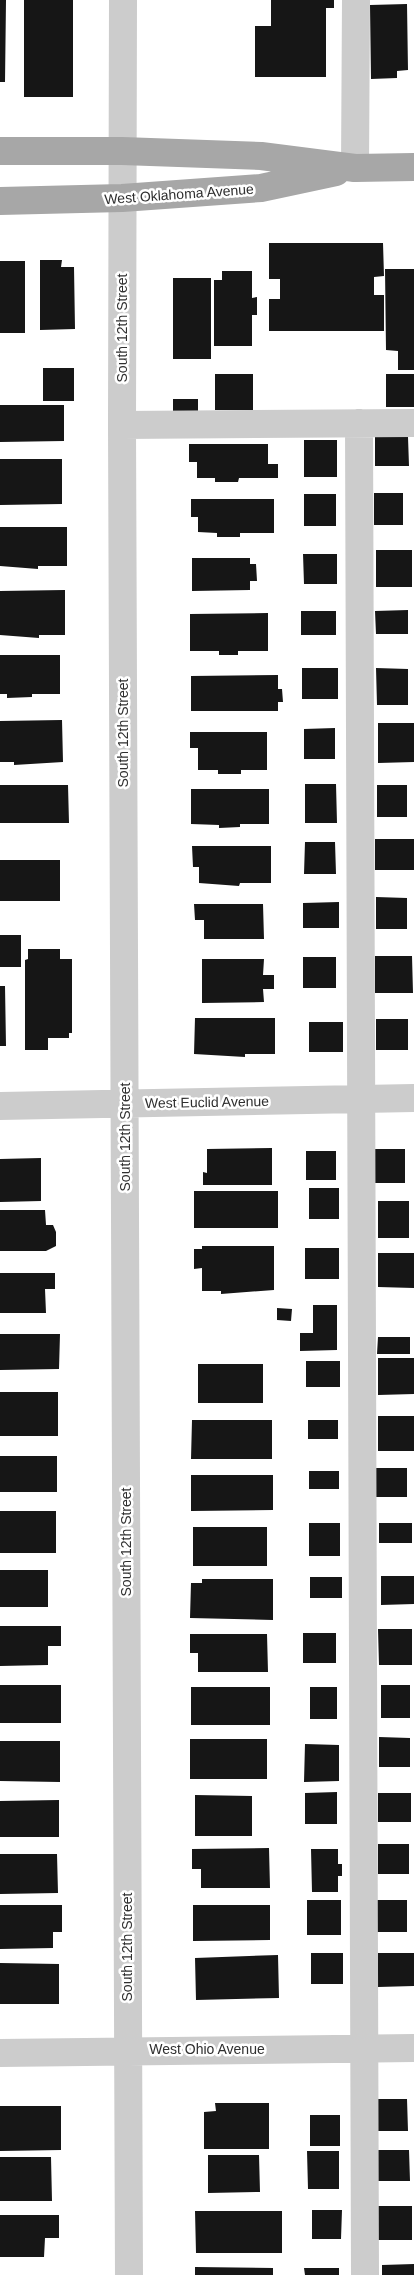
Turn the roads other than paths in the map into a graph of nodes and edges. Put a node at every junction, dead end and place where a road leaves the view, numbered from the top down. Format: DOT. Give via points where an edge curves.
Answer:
graph roads {
  1 [pos="122,0"];
  2 [pos="356,0"];
  3 [pos="0,151"];
  4 [pos="122,151"];
  5 [pos="355,168"];
  6 [pos="414,168"];
  7 [pos="122,198"];
  8 [pos="0,201"];
  9 [pos="358,423"];
  10 [pos="414,423"];
  11 [pos="122,425"];
  12 [pos="414,1098"];
  13 [pos="360,1100"];
  14 [pos="125,1104"];
  15 [pos="0,1106"];
  16 [pos="364,2048"];
  17 [pos="414,2048"];
  18 [pos="127,2050"];
  19 [pos="0,2053"];
  20 [pos="129,2275"];
  21 [pos="365,2275"];
  1 -- 4 [label="street, South 12th Street"];
  2 -- 5 [label="street"];
  3 -- 4 [label="main road, West Oklahoma Avenue"];
  4 -- 5 [label="main road, West Oklahoma Avenue" via="262,156"];
  4 -- 7 [label="street, South 12th Street"];
  5 -- 6 [label="main road, West Oklahoma Avenue"];
  5 -- 7 [label="main road, West Oklahoma Avenue" via="261,188"];
  7 -- 8 [label="main road, West Oklahoma Avenue"];
  7 -- 11 [label="street, South 12th Street"];
  9 -- 10 [label="street"];
  9 -- 11 [label="street"];
  9 -- 13 [label="street"];
  11 -- 14 [label="street, South 12th Street"];
  12 -- 13 [label="street, West Euclid Avenue"];
  13 -- 14 [label="street, West Euclid Avenue"];
  13 -- 16 [label="street"];
  14 -- 15 [label="street, West Euclid Avenue"];
  14 -- 18 [label="street, South 12th Street"];
  16 -- 17 [label="street, West Ohio Avenue"];
  16 -- 18 [label="street, West Ohio Avenue"];
  16 -- 21 [label="street"];
  18 -- 19 [label="street, West Ohio Avenue"];
  18 -- 20 [label="street, South 12th Street"];
}
